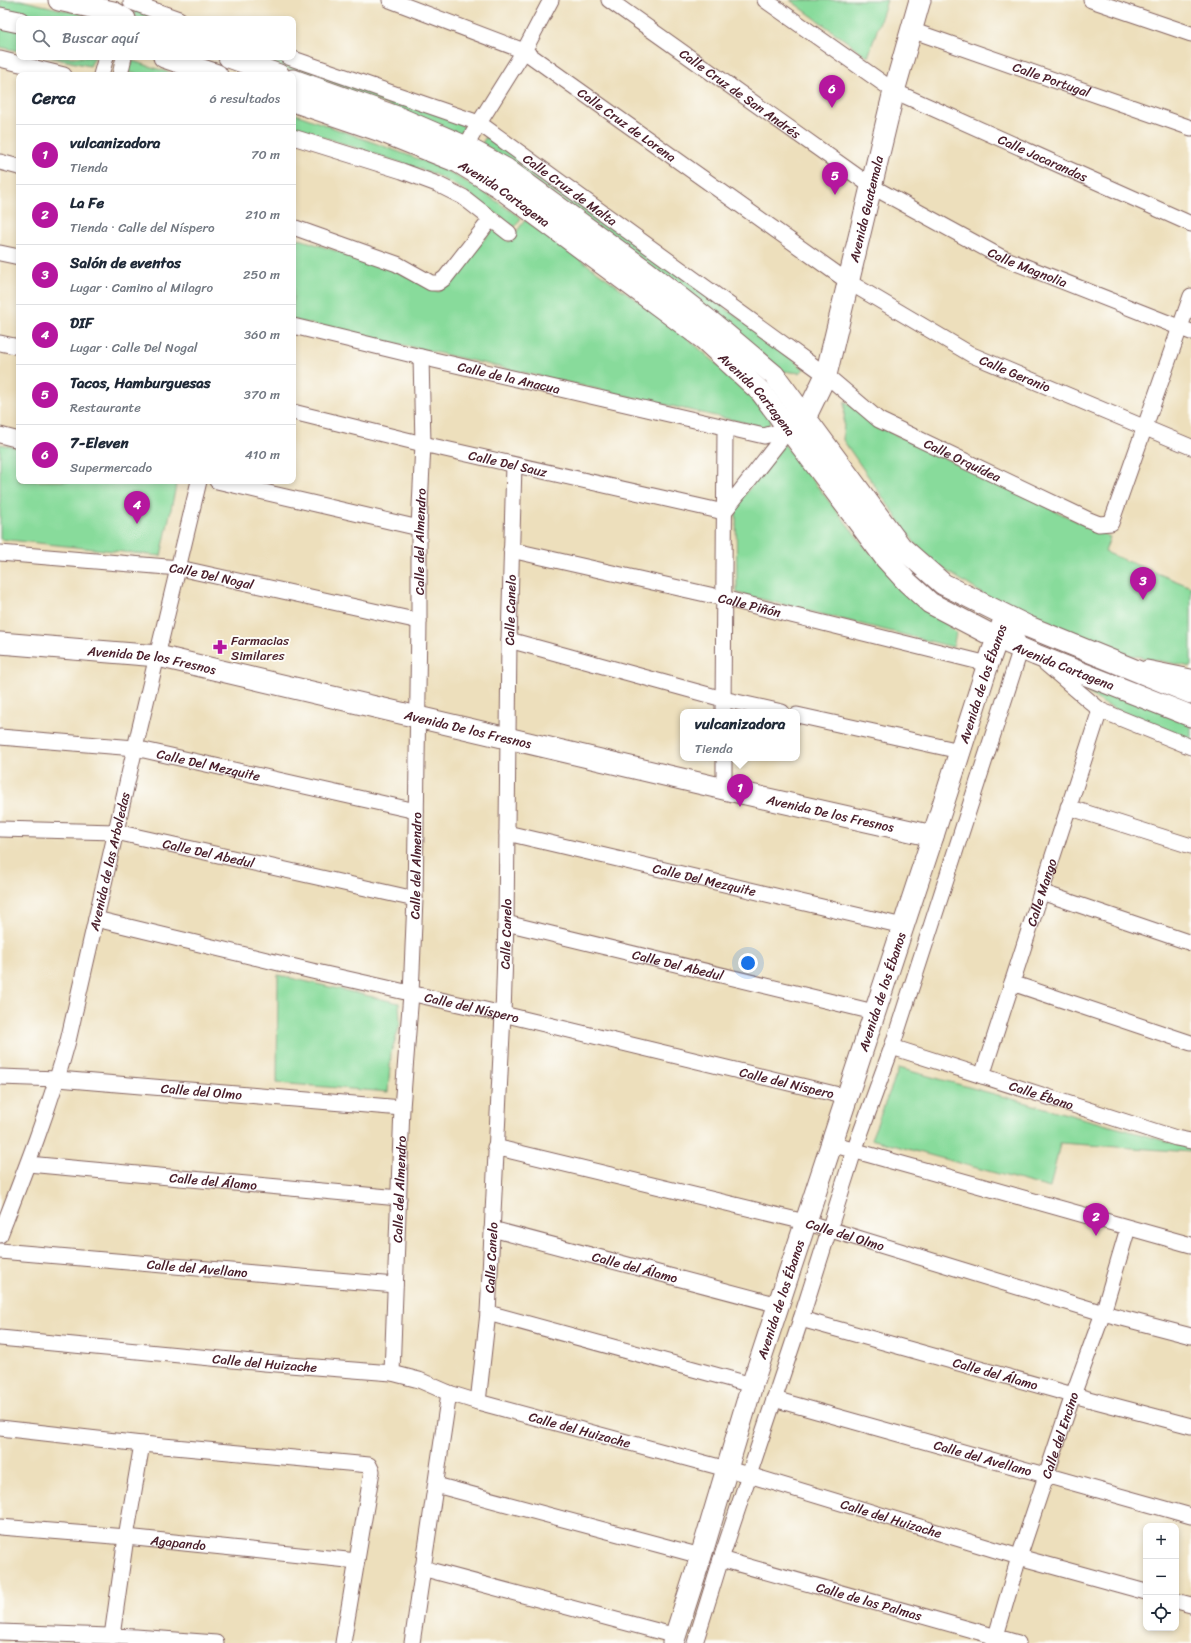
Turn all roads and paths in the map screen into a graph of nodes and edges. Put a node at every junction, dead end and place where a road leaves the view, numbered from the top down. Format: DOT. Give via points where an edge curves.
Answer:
graph roads {
  1 [pos="59,0"];
  2 [pos="390,0"];
  3 [pos="551,0"];
  4 [pos="609,0"];
  5 [pos="765,0"];
  6 [pos="920,0"];
  7 [pos="1091,0"];
  8 [pos="123,10"];
  9 [pos="160,16"];
  10 [pos="0,18"];
  11 [pos="16,21"];
  12 [pos="912,30"];
  13 [pos="1191,34"];
  14 [pos="524,51"];
  15 [pos="0,59"];
  16 [pos="105,60"];
  17 [pos="123,60"];
  18 [pos="173,60"];
  19 [pos="237,60"];
  20 [pos="296,60"];
  21 [pos="52,72"];
  22 [pos="102,72"];
  23 [pos="121,72"];
  24 [pos="208,72"];
  25 [pos="271,72"];
  26 [pos="296,81"];
  27 [pos="894,91"];
  28 [pos="296,102"];
  29 [pos="479,123"];
  30 [pos="1191,128"];
  31 [pos="296,138"];
  32 [pos="462,154"];
  33 [pos="0,162"];
  34 [pos="16,166"];
  35 [pos="871,186"];
  36 [pos="490,219"];
  37 [pos="1191,224"];
  38 [pos="296,228"];
  39 [pos="509,233"];
  40 [pos="0,252"];
  41 [pos="16,256"];
  42 [pos="848,281"];
  43 [pos="1191,296"];
  44 [pos="296,327"];
  45 [pos="1185,330"];
  46 [pos="0,343"];
  47 [pos="16,346"];
  48 [pos="421,357"];
  49 [pos="826,374"];
  50 [pos="296,413"];
  51 [pos="806,416"];
  52 [pos="725,428"];
  53 [pos="1144,428"];
  54 [pos="789,429"];
  55 [pos="0,435"];
  56 [pos="16,439"];
  57 [pos="423,444"];
  58 [pos="1191,447"];
  59 [pos="514,465"];
  60 [pos="198,484"];
  61 [pos="230,484"];
  62 [pos="724,512"];
  63 [pos="419,528"];
  64 [pos="511,550"];
  65 [pos="0,553"];
  66 [pos="178,568"];
  67 [pos="723,598"];
  68 [pos="1006,617"];
  69 [pos="419,621"];
  70 [pos="997,638"];
  71 [pos="509,640"];
  72 [pos="0,643"];
  73 [pos="1028,652"];
  74 [pos="158,656"];
  75 [pos="1115,662"];
  76 [pos="988,664"];
  77 [pos="1191,676"];
  78 [pos="1191,693"];
  79 [pos="723,706"];
  80 [pos="752,709"];
  81 [pos="1100,710"];
  82 [pos="800,716"];
  83 [pos="1191,716"];
  84 [pos="417,717"];
  85 [pos="0,737"];
  86 [pos="508,738"];
  87 [pos="1191,747"];
  88 [pos="135,748"];
  89 [pos="960,751"];
  90 [pos="724,761"];
  91 [pos="724,789"];
  92 [pos="1068,807"];
  93 [pos="416,810"];
  94 [pos="0,829"];
  95 [pos="116,832"];
  96 [pos="507,833"];
  97 [pos="933,836"];
  98 [pos="1191,846"];
  99 [pos="1040,892"];
  100 [pos="415,899"];
  101 [pos="96,918"];
  102 [pos="506,923"];
  103 [pos="903,926"];
  104 [pos="1191,943"];
  105 [pos="1012,983"];
  106 [pos="411,994"];
  107 [pos="874,1012"];
  108 [pos="503,1014"];
  109 [pos="1191,1043"];
  110 [pos="892,1047"];
  111 [pos="982,1076"];
  112 [pos="0,1077"];
  113 [pos="58,1079"];
  114 [pos="847,1096"];
  115 [pos="402,1108"];
  116 [pos="1191,1141"];
  117 [pos="831,1144"];
  118 [pos="495,1147"];
  119 [pos="854,1151"];
  120 [pos="28,1164"];
  121 [pos="399,1198"];
  122 [pos="805,1222"];
  123 [pos="1128,1228"];
  124 [pos="492,1229"];
  125 [pos="829,1229"];
  126 [pos="0,1235"];
  127 [pos="1191,1245"];
  128 [pos="0,1250"];
  129 [pos="395,1285"];
  130 [pos="779,1305"];
  131 [pos="1103,1313"];
  132 [pos="488,1314"];
  133 [pos="801,1319"];
  134 [pos="1191,1336"];
  135 [pos="0,1338"];
  136 [pos="392,1373"];
  137 [pos="752,1385"];
  138 [pos="449,1393"];
  139 [pos="1073,1395"];
  140 [pos="774,1399"];
  141 [pos="478,1402"];
  142 [pos="1191,1426"];
  143 [pos="0,1428"];
  144 [pos="142,1444"];
  145 [pos="727,1469"];
  146 [pos="749,1475"];
  147 [pos="1047,1475"];
  148 [pos="436,1485"];
  149 [pos="1191,1516"];
  150 [pos="0,1527"];
  151 [pos="126,1537"];
  152 [pos="1019,1556"];
  153 [pos="711,1557"];
  154 [pos="357,1561"];
  155 [pos="422,1568"];
  156 [pos="1143,1591"];
  157 [pos="1179,1602"];
  158 [pos="1191,1605"];
  159 [pos="0,1632"];
  160 [pos="112,1636"];
  161 [pos="46,1638"];
  162 [pos="674,1639"];
  163 [pos="137,1640"];
  164 [pos="995,1640"];
  165 [pos="216,1643"];
  166 [pos="343,1643"];
  167 [pos="412,1643"];
  168 [pos="697,1643"];
  169 [pos="1018,1643"];
  1 -- 8 [label="street"];
  2 -- 14 [label="street, Calle Cruz de Lorena"];
  3 -- 14 [label="street"];
  4 -- 35 [label="street, Calle Cruz de San Andrés"];
  5 -- 27 [label="street, Calle Jacarandas"];
  6 -- 12 [label="street, Avenida Guatemala"];
  7 -- 13 [label="street"];
  8 -- 9 [label="street"];
  10 -- 11 [label="street"];
  12 -- 27 [label="street, Avenida Guatemala"];
  12 -- 30 [label="street, Calle Portugal"];
  14 -- 29 [label="street"];
  14 -- 42 [label="street, Calle Cruz de Lorena"];
  15 -- 21 [label="street"];
  16 -- 22 [label="street"];
  17 -- 23 [label="street"];
  18 -- 24 [label="street"];
  19 -- 25 [label="street"];
  20 -- 29 [label="street, Calle Cruz de Malta"];
  26 -- 32 [label="street, Avenida Cartagena" via="397,117"];
  27 -- 35 [label="street, Avenida Guatemala"];
  27 -- 37 [label="street, Calle Jacarandas"];
  28 -- 32 [label="street, Avenida Cartagena" via="378,130"];
  29 -- 32 [label="street"];
  29 -- 49 [label="street, Calle Cruz de Malta"];
  31 -- 36 [label="street" via="437,184 463,197"];
  32 -- 51 [label="street, Avenida Cartagena" via="506,169 647,272 774,374"];
  32 -- 54 [label="street, Avenida Cartagena" via="499,187 705,340 761,392"];
  33 -- 34 [label="street"];
  35 -- 42 [label="street, Avenida Guatemala"];
  35 -- 45 [label="street, Calle Magnolia" via="1001,257"];
  36 -- 38 [label="street" via="445,278 438,283 431,283 397,264"];
  36 -- 39 [label="street"];
  40 -- 41 [label="street"];
  42 -- 49 [label="street, Avenida Guatemala"];
  42 -- 53 [label="street, Calle Geranio" via="972,355"];
  43 -- 45 [label="street"];
  44 -- 48 [label="street, Calle de la Anacua"];
  45 -- 53 [label="street"];
  46 -- 47 [label="street"];
  48 -- 52 [label="street, Calle de la Anacua"];
  48 -- 57 [label="street, Calle del Almendro"];
  49 -- 51 [label="street, Avenida Guatemala"];
  49 -- 53 [label="street, Calle Orquídea" via="879,420 1099,524 1111,523"];
  50 -- 57 [label="street, Calle Del Sauz"];
  51 -- 54 [label="street"];
  51 -- 68 [label="street, Avenida Cartagena" via="901,547 943,584"];
  52 -- 54 [label="street, Calle de la Anacua" via="764,436"];
  52 -- 62 [label="street"];
  53 -- 58 [label="street, Calle Geranio"];
  54 -- 62 [label="street"];
  54 -- 70 [label="street, Avenida Cartagena" via="886,559 907,582 930,603"];
  55 -- 56 [label="street"];
  57 -- 59 [label="street, Calle Del Sauz"];
  57 -- 63 [label="street, Calle del Almendro"];
  59 -- 62 [label="street, Calle Del Sauz"];
  59 -- 64 [label="street, Calle Canelo"];
  60 -- 66 [label="street, Avenida de las Arboledas"];
  61 -- 63 [label="street"];
  62 -- 67 [label="street"];
  63 -- 69 [label="street, Calle del Almendro"];
  64 -- 67 [label="street, Calle Piñón"];
  64 -- 71 [label="street, Calle Canelo"];
  65 -- 66 [label="street, Calle Del Nogal"];
  66 -- 69 [label="street, Calle Del Nogal"];
  66 -- 74 [label="street, Avenida de las Arboledas"];
  67 -- 76 [label="street, Calle Piñón"];
  67 -- 79 [label="street"];
  68 -- 70 [label="street, Avenida de los Ébanos"];
  68 -- 73 [label="street, Avenida de los Ébanos"];
  68 -- 75 [label="street, Avenida Cartagena"];
  69 -- 84 [label="street, Calle del Almendro"];
  70 -- 73 [label="street, Avenida Cartagena"];
  70 -- 76 [label="street, Avenida de los Ébanos"];
  71 -- 79 [label="street"];
  71 -- 86 [label="street, Calle Canelo"];
  72 -- 74 [label="street, Avenida De los Fresnos"];
  73 -- 81 [label="street"];
  73 -- 83 [label="street, Avenida Cartagena"];
  73 -- 110 [label="street, Avenida de los Ébanos"];
  74 -- 84 [label="street, Avenida De los Fresnos"];
  74 -- 88 [label="street, Avenida de las Arboledas"];
  75 -- 77 [label="street"];
  75 -- 78 [label="street, Avenida Cartagena"];
  76 -- 89 [label="street, Avenida de los Ébanos"];
  79 -- 80 [label="street"];
  81 -- 87 [label="street"];
  81 -- 92 [label="street, Calle Mango"];
  82 -- 89 [label="street"];
  84 -- 86 [label="street, Avenida De los Fresnos"];
  84 -- 93 [label="street, Calle del Almendro"];
  85 -- 88 [label="street, Calle Del Mezquite"];
  86 -- 91 [label="street, Avenida De los Fresnos"];
  86 -- 96 [label="street, Calle Canelo"];
  88 -- 93 [label="street, Calle Del Mezquite"];
  88 -- 95 [label="street, Avenida de las Arboledas"];
  89 -- 97 [label="street, Avenida de los Ébanos"];
  90 -- 91 [label="street"];
  91 -- 97 [label="street, Avenida De los Fresnos"];
  92 -- 98 [label="street"];
  92 -- 99 [label="street, Calle Mango"];
  93 -- 100 [label="street, Calle del Almendro"];
  94 -- 95 [label="street, Calle Del Abedul"];
  95 -- 100 [label="street, Calle Del Abedul"];
  95 -- 101 [label="street, Avenida de las Arboledas"];
  96 -- 102 [label="street, Calle Canelo"];
  96 -- 103 [label="street, Calle Del Mezquite"];
  97 -- 103 [label="street, Avenida de los Ébanos"];
  99 -- 104 [label="street"];
  99 -- 105 [label="street, Calle Mango"];
  100 -- 106 [label="street, Calle del Almendro"];
  101 -- 106 [label="street, Calle del Níspero"];
  101 -- 113 [label="street, Avenida de las Arboledas"];
  102 -- 107 [label="street, Calle Del Abedul"];
  102 -- 108 [label="street, Calle Canelo"];
  103 -- 107 [label="street, Avenida de los Ébanos"];
  105 -- 109 [label="street"];
  105 -- 111 [label="street, Calle Mango"];
  106 -- 108 [label="street, Calle del Níspero"];
  106 -- 115 [label="street, Calle del Almendro"];
  107 -- 114 [label="street, Avenida de los Ébanos"];
  108 -- 114 [label="street, Calle del Níspero"];
  108 -- 118 [label="street, Calle Canelo"];
  110 -- 111 [label="street, Calle Ébano"];
  110 -- 119 [label="street, Avenida de los Ébanos"];
  111 -- 116 [label="street, Calle Ébano"];
  112 -- 113 [label="street, Calle del Olmo"];
  113 -- 115 [label="street, Calle del Olmo"];
  113 -- 120 [label="street, Avenida de las Arboledas"];
  114 -- 117 [label="street, Avenida de los Ébanos"];
  115 -- 121 [label="street, Calle del Almendro"];
  117 -- 119 [label="street"];
  117 -- 122 [label="street, Avenida de los Ébanos"];
  118 -- 122 [label="street, Calle del Olmo"];
  118 -- 124 [label="street, Calle Canelo"];
  119 -- 123 [label="street"];
  119 -- 125 [label="street, Avenida de los Ébanos"];
  120 -- 121 [label="street, Calle del Álamo"];
  120 -- 126 [label="street, Avenida de las Arboledas"];
  121 -- 129 [label="street, Calle del Almendro"];
  122 -- 125 [label="street, Calle del Olmo"];
  122 -- 130 [label="street, Avenida de los Ébanos"];
  123 -- 127 [label="street"];
  123 -- 131 [label="street, Calle del Encino"];
  124 -- 130 [label="street, Calle del Álamo"];
  124 -- 132 [label="street, Calle Canelo"];
  125 -- 131 [label="street, Calle del Olmo"];
  125 -- 133 [label="street, Avenida de los Ébanos"];
  128 -- 129 [label="street, Calle del Avellano"];
  129 -- 136 [label="street, Calle del Almendro"];
  130 -- 137 [label="street, Avenida de los Ébanos"];
  131 -- 134 [label="street, Calle del Olmo"];
  131 -- 139 [label="street, Calle del Encino"];
  132 -- 137 [label="street"];
  132 -- 141 [label="street, Calle Canelo"];
  133 -- 139 [label="street, Calle del Álamo"];
  133 -- 140 [label="street, Avenida de los Ébanos"];
  135 -- 136 [label="street, Calle del Huizache"];
  136 -- 138 [label="street, Calle del Huizache" via="419,1380"];
  137 -- 145 [label="street, Avenida de los Ébanos"];
  138 -- 141 [label="street, Calle del Huizache"];
  138 -- 148 [label="street"];
  139 -- 142 [label="street, Calle del Álamo"];
  139 -- 147 [label="street, Calle del Encino"];
  140 -- 146 [label="street, Avenida de los Ébanos"];
  140 -- 147 [label="street, Calle del Avellano"];
  141 -- 145 [label="street, Calle del Huizache"];
  143 -- 144 [label="street"];
  144 -- 151 [label="street"];
  144 -- 154 [label="street" via="369,1465 372,1471"];
  145 -- 146 [label="street, Calle del Huizache"];
  145 -- 153 [label="street, Avenida de los Ébanos"];
  146 -- 152 [label="street, Calle del Huizache"];
  146 -- 153 [label="street, Avenida de los Ébanos"];
  147 -- 149 [label="street, Calle del Avellano"];
  147 -- 152 [label="street, Calle del Encino"];
  148 -- 153 [label="street, Calle de las Palmas"];
  148 -- 155 [label="street"];
  150 -- 151 [label="street, Agapando"];
  151 -- 154 [label="street, Agapando"];
  151 -- 160 [label="street"];
  152 -- 156 [label="street, Calle del Huizache"];
  152 -- 164 [label="street, Calle del Encino"];
  153 -- 162 [label="street, Avenida de los Ébanos"];
  153 -- 164 [label="street, Calle de las Palmas"];
  153 -- 168 [label="street, Avenida de los Ébanos"];
  154 -- 166 [label="street"];
  155 -- 162 [label="street"];
  155 -- 167 [label="street"];
  157 -- 158 [label="street"];
  159 -- 161 [label="street"];
  160 -- 161 [label="street"];
  160 -- 163 [label="street"];
  163 -- 165 [label="street"];
  164 -- 169 [label="street, Calle de las Palmas"];
}
